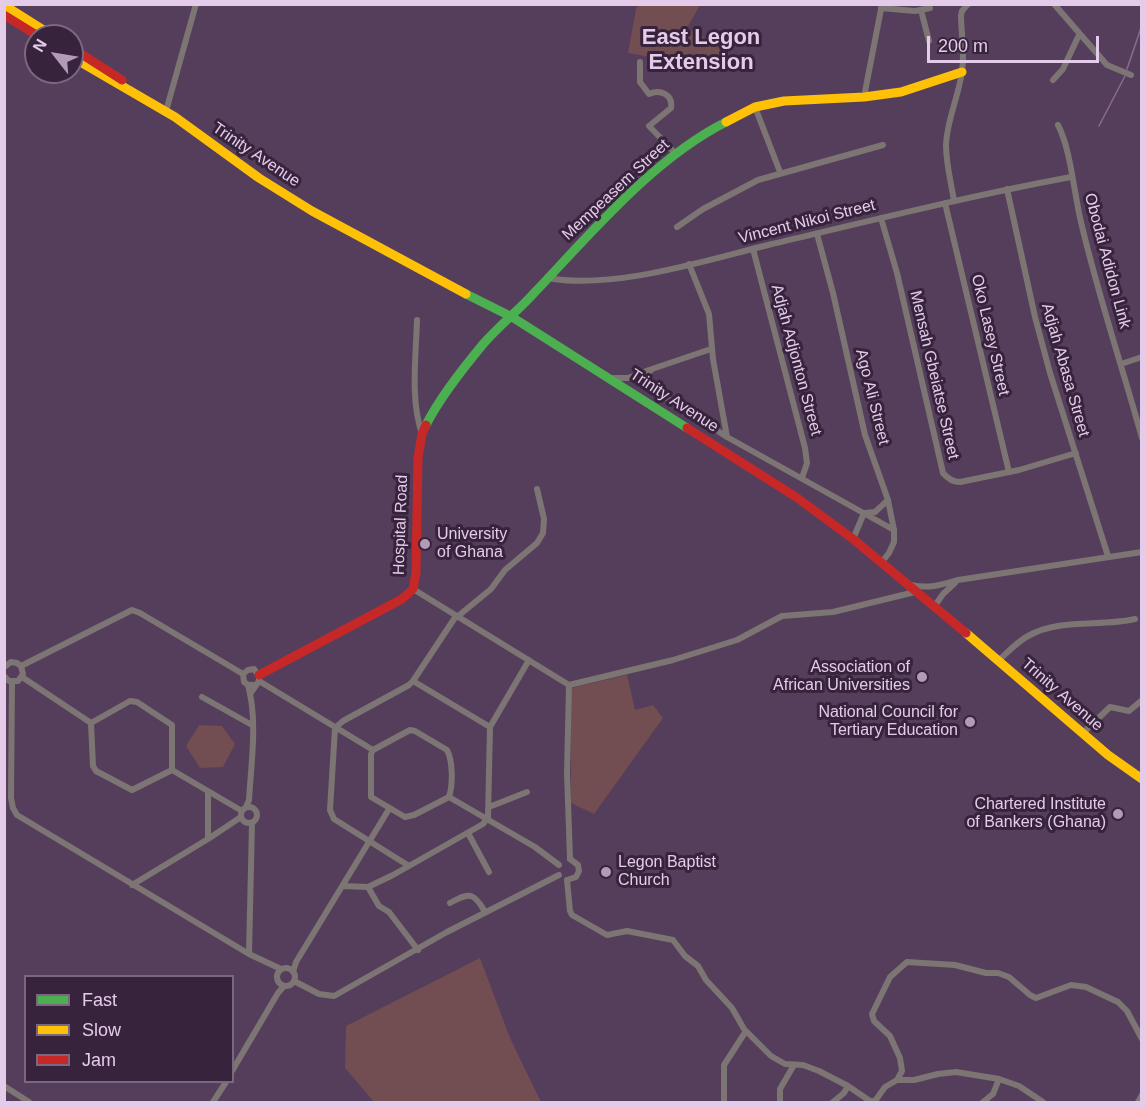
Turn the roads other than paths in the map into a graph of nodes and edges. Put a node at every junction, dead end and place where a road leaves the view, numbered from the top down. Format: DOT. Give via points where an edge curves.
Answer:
graph roads {
  1 [pos="196,4"];
  2 [pos="968,4"];
  3 [pos="1053,4"];
  4 [pos="4,5"];
  5 [pos="881,6"];
  6 [pos="930,8"];
  7 [pos="921,10"];
  8 [pos="4,15"];
  9 [pos="34,24"];
  10 [pos="24,27"];
  11 [pos="1079,35"];
  12 [pos="929,41"];
  13 [pos="84,56"];
  14 [pos="640,62"];
  15 [pos="84,64"];
  16 [pos="962,72"];
  17 [pos="1129,75"];
  18 [pos="1053,80"];
  19 [pos="864,97"];
  20 [pos="152,104"];
  21 [pos="755,107"];
  22 [pos="166,111"];
  23 [pos="1058,125"];
  24 [pos="883,145"];
  25 [pos="676,154"];
  26 [pos="780,172"];
  27 [pos="1071,177"];
  28 [pos="1007,189"];
  29 [pos="954,201"];
  30 [pos="945,203"];
  31 [pos="881,218"];
  32 [pos="677,227"];
  33 [pos="817,234"];
  34 [pos="753,249"];
  35 [pos="689,264"];
  36 [pos="548,278"];
  37 [pos="512,317"];
  38 [pos="417,320"];
  39 [pos="711,349"];
  40 [pos="1142,357"];
  41 [pos="1121,364"];
  42 [pos="652,369"];
  43 [pos="611,378"];
  44 [pos="628,378"];
  45 [pos="646,383"];
  46 [pos="1139,421"];
  47 [pos="422,434"];
  48 [pos="727,437"];
  49 [pos="1142,438"];
  50 [pos="1076,453"];
  51 [pos="1009,472"];
  52 [pos="802,478"];
  53 [pos="537,489"];
  54 [pos="888,500"];
  55 [pos="864,513"];
  56 [pos="894,530"];
  57 [pos="853,539"];
  58 [pos="1142,552"];
  59 [pos="1108,556"];
  60 [pos="881,563"];
  61 [pos="958,580"];
  62 [pos="905,584"];
  63 [pos="413,589"];
  64 [pos="915,592"];
  65 [pos="934,607"];
  66 [pos="457,617"];
  67 [pos="1135,620"];
  68 [pos="529,660"];
  69 [pos="999,660"];
  70 [pos="21,666"];
  71 [pos="4,667"];
  72 [pos="243,674"];
  73 [pos="4,676"];
  74 [pos="22,677"];
  75 [pos="257,678"];
  76 [pos="412,681"];
  77 [pos="12,682"];
  78 [pos="569,685"];
  79 [pos="202,697"];
  80 [pos="1141,701"];
  81 [pos="91,723"];
  82 [pos="252,725"];
  83 [pos="490,727"];
  84 [pos="335,728"];
  85 [pos="1083,734"];
  86 [pos="373,750"];
  87 [pos="172,770"];
  88 [pos="1142,779"];
  89 [pos="527,792"];
  90 [pos="208,793"];
  91 [pos="448,797"];
  92 [pos="489,807"];
  93 [pos="246,809"];
  94 [pos="389,809"];
  95 [pos="487,821"];
  96 [pos="249,823"];
  97 [pos="468,833"];
  98 [pos="208,839"];
  99 [pos="369,842"];
  100 [pos="570,859"];
  101 [pos="559,865"];
  102 [pos="409,866"];
  103 [pos="489,872"];
  104 [pos="559,875"];
  105 [pos="567,880"];
  106 [pos="132,885"];
  107 [pos="344,886"];
  108 [pos="368,886"];
  109 [pos="450,903"];
  110 [pos="485,912"];
  111 [pos="418,950"];
  112 [pos="249,954"];
  113 [pos="291,970"];
  114 [pos="279,972"];
  115 [pos="294,981"];
  116 [pos="282,984"];
  117 [pos="746,1031"];
  118 [pos="1142,1039"];
  119 [pos="794,1065"];
  120 [pos="234,1068"];
  121 [pos="999,1079"];
  122 [pos="897,1080"];
  123 [pos="225,1083"];
  124 [pos="4,1086"];
  125 [pos="848,1086"];
  126 [pos="1142,1095"];
  127 [pos="29,1102"];
  128 [pos="213,1102"];
  129 [pos="724,1102"];
  130 [pos="780,1102"];
  131 [pos="833,1102"];
  132 [pos="983,1102"];
  133 [pos="1043,1102"];
  134 [pos="1138,1102"];
  1 -- 22 [label="street"];
  2 -- 16 [label="street" via="961,15"];
  3 -- 11 [label="street"];
  4 -- 9 [label="street"];
  5 -- 7 [label="street"];
  5 -- 19 [label="street"];
  6 -- 7 [label="street"];
  7 -- 12 [label="street"];
  8 -- 10 [label="street"];
  11 -- 17 [label="street" via="1107,65"];
  11 -- 18 [label="street" via="1063,69"];
  13 -- 20 [label="street, Trinity Avenue" via="137,89"];
  14 -- 25 [label="street" via="640,82 649,94 662,92 672,103 649,126"];
  15 -- 20 [label="street, Trinity Avenue"];
  16 -- 19 [label="street, Mempeasem Street" via="901,92"];
  16 -- 29 [label="street" via="946,144"];
  19 -- 21 [label="street, Mempeasem Street" via="784,100"];
  20 -- 22 [label="street, Trinity Avenue"];
  21 -- 25 [label="street, Mempeasem Street"];
  21 -- 26 [label="street"];
  22 -- 37 [label="street, Trinity Avenue" via="317,214"];
  23 -- 27 [label="street, Obodai Adidon Link"];
  24 -- 26 [label="street"];
  25 -- 36 [label="street, Mempeasem Street"];
  26 -- 32 [label="street" via="731,192"];
  27 -- 28 [label="street, Vincent Nikoi Street"];
  27 -- 41 [label="street, Obodai Adidon Link"];
  28 -- 29 [label="street, Vincent Nikoi Street"];
  28 -- 50 [label="street, Adjah Abasa Street" via="1035,317"];
  29 -- 30 [label="street, Vincent Nikoi Street"];
  30 -- 31 [label="street, Vincent Nikoi Street"];
  30 -- 51 [label="street, Oko Lasey Street"];
  31 -- 33 [label="street, Vincent Nikoi Street"];
  31 -- 51 [label="street, Mensah Gbeiatse Street" via="943,473 955,482"];
  33 -- 34 [label="street, Vincent Nikoi Street"];
  33 -- 54 [label="street, Ago Ali Street" via="865,435"];
  34 -- 35 [label="street, Vincent Nikoi Street"];
  34 -- 52 [label="street, Adjah Adjonton Street" via="805,448 807,463"];
  35 -- 36 [label="street, Vincent Nikoi Street" via="580,282"];
  35 -- 39 [label="street" via="709,314"];
  36 -- 37 [label="street, Mempeasem Street"];
  37 -- 43 [label="street, Trinity Avenue"];
  37 -- 47 [label="street, Hospital Road" via="485,342 434,410"];
  38 -- 47 [label="street" via="416,418"];
  39 -- 42 [label="street"];
  39 -- 48 [label="street"];
  40 -- 41 [label="street"];
  41 -- 46 [label="street, Obodai Adidon Link"];
  42 -- 44 [label="street"];
  42 -- 45 [label="street"];
  43 -- 44 [label="street"];
  43 -- 57 [label="street, Trinity Avenue" via="796,497"];
  44 -- 45 [label="street"];
  45 -- 48 [label="street"];
  46 -- 49 [label="street, Obodai Adidon Link"];
  47 -- 63 [label="street, Hospital Road"];
  48 -- 52 [label="street"];
  50 -- 51 [label="street, Mensah Gbeiatse Street"];
  50 -- 59 [label="street, Adjah Abasa Street"];
  52 -- 55 [label="street"];
  53 -- 66 [label="street" via="544,519 537,543"];
  54 -- 55 [label="street" via="875,512"];
  54 -- 56 [label="street, Ago Ali Street"];
  55 -- 56 [label="street"];
  55 -- 57 [label="street"];
  56 -- 60 [label="street, Ago Ali Street" via="894,542"];
  57 -- 60 [label="street, Trinity Avenue"];
  58 -- 59 [label="street"];
  59 -- 61 [label="street"];
  60 -- 62 [label="street, Trinity Avenue"];
  61 -- 62 [label="street" via="925,588"];
  61 -- 65 [label="street"];
  62 -- 64 [label="street, Trinity Avenue"];
  63 -- 66 [label="street"];
  63 -- 75 [label="street, Hospital Road"];
  64 -- 65 [label="street, Trinity Avenue"];
  64 -- 78 [label="street" via="833,612 782,616 737,640"];
  65 -- 69 [label="street, Trinity Avenue"];
  66 -- 68 [label="street"];
  66 -- 76 [label="street"];
  67 -- 69 [label="street" via="1062,625 1039,631 1024,638"];
  68 -- 78 [label="street"];
  68 -- 83 [label="street"];
  69 -- 85 [label="street, Trinity Avenue"];
  70 -- 71 [label="street" via="11,662"];
  70 -- 72 [label="street" via="132,610"];
  70 -- 74 [label="street"];
  72 -- 75 [label="street" via="248,670"];
  72 -- 75 [label="street" via="243,680"];
  73 -- 77 [label="street"];
  74 -- 77 [label="street"];
  74 -- 81 [label="street"];
  75 -- 82 [label="street" via="250,694"];
  75 -- 84 [label="street"];
  76 -- 83 [label="street"];
  76 -- 84 [label="street"];
  77 -- 106 [label="street" via="13,808 24,820"];
  78 -- 100 [label="street"];
  79 -- 82 [label="street"];
  80 -- 85 [label="street" via="1129,711 1110,707"];
  81 -- 87 [label="street" via="96,771 132,790"];
  81 -- 87 [label="street" via="130,701 136,702 172,725"];
  82 -- 93 [label="street"];
  83 -- 92 [label="street"];
  84 -- 86 [label="street"];
  84 -- 99 [label="street" via="331,815"];
  85 -- 88 [label="street, Trinity Avenue"];
  86 -- 91 [label="street" via="410,730 443,747 450,756"];
  86 -- 94 [label="street" via="370,793 373,800"];
  87 -- 90 [label="street"];
  89 -- 92 [label="street"];
  90 -- 93 [label="street"];
  90 -- 98 [label="street"];
  91 -- 94 [label="street" via="405,817"];
  91 -- 95 [label="street"];
  92 -- 95 [label="street"];
  93 -- 96 [label="street"];
  93 -- 96 [label="street" via="257,815"];
  93 -- 98 [label="street"];
  94 -- 99 [label="street"];
  95 -- 97 [label="street"];
  95 -- 101 [label="street"];
  96 -- 112 [label="street"];
  97 -- 102 [label="street"];
  97 -- 103 [label="street"];
  98 -- 106 [label="street"];
  99 -- 102 [label="street"];
  99 -- 107 [label="street"];
  100 -- 101 [label="street"];
  100 -- 105 [label="street" via="579,871"];
  101 -- 104 [label="street"];
  102 -- 108 [label="street"];
  104 -- 105 [label="street"];
  104 -- 110 [label="street"];
  105 -- 117 [label="street" via="572,915 607,935 627,931 673,940 732,1008"];
  106 -- 112 [label="street"];
  107 -- 108 [label="street"];
  107 -- 113 [label="street"];
  108 -- 111 [label="street"];
  109 -- 110 [label="street" via="471,895"];
  110 -- 111 [label="street"];
  111 -- 115 [label="street" via="334,996 319,994"];
  112 -- 114 [label="street"];
  113 -- 114 [label="street"];
  113 -- 115 [label="street"];
  114 -- 116 [label="street"];
  115 -- 116 [label="street"];
  116 -- 120 [label="street"];
  117 -- 119 [label="street" via="771,1056 785,1065"];
  117 -- 129 [label="street" via="724,1065"];
  118 -- 122 [label="street" via="1118,1002 1086,987 1071,986 1036,998 998,973 907,962 890,977 872,1014 890,1036 900,1058 902,1071"];
  119 -- 125 [label="street" via="806,1066"];
  119 -- 130 [label="street" via="780,1089"];
  121 -- 122 [label="street" via="950,1072"];
  121 -- 132 [label="street" via="993,1094"];
  121 -- 133 [label="street" via="1019,1086"];
  122 -- 125 [label="street" via="885,1087 875,1101"];
  123 -- 128 [label="street"];
  124 -- 127 [label="street"];
  125 -- 131 [label="street"];
  126 -- 134 [label="street"];
}
